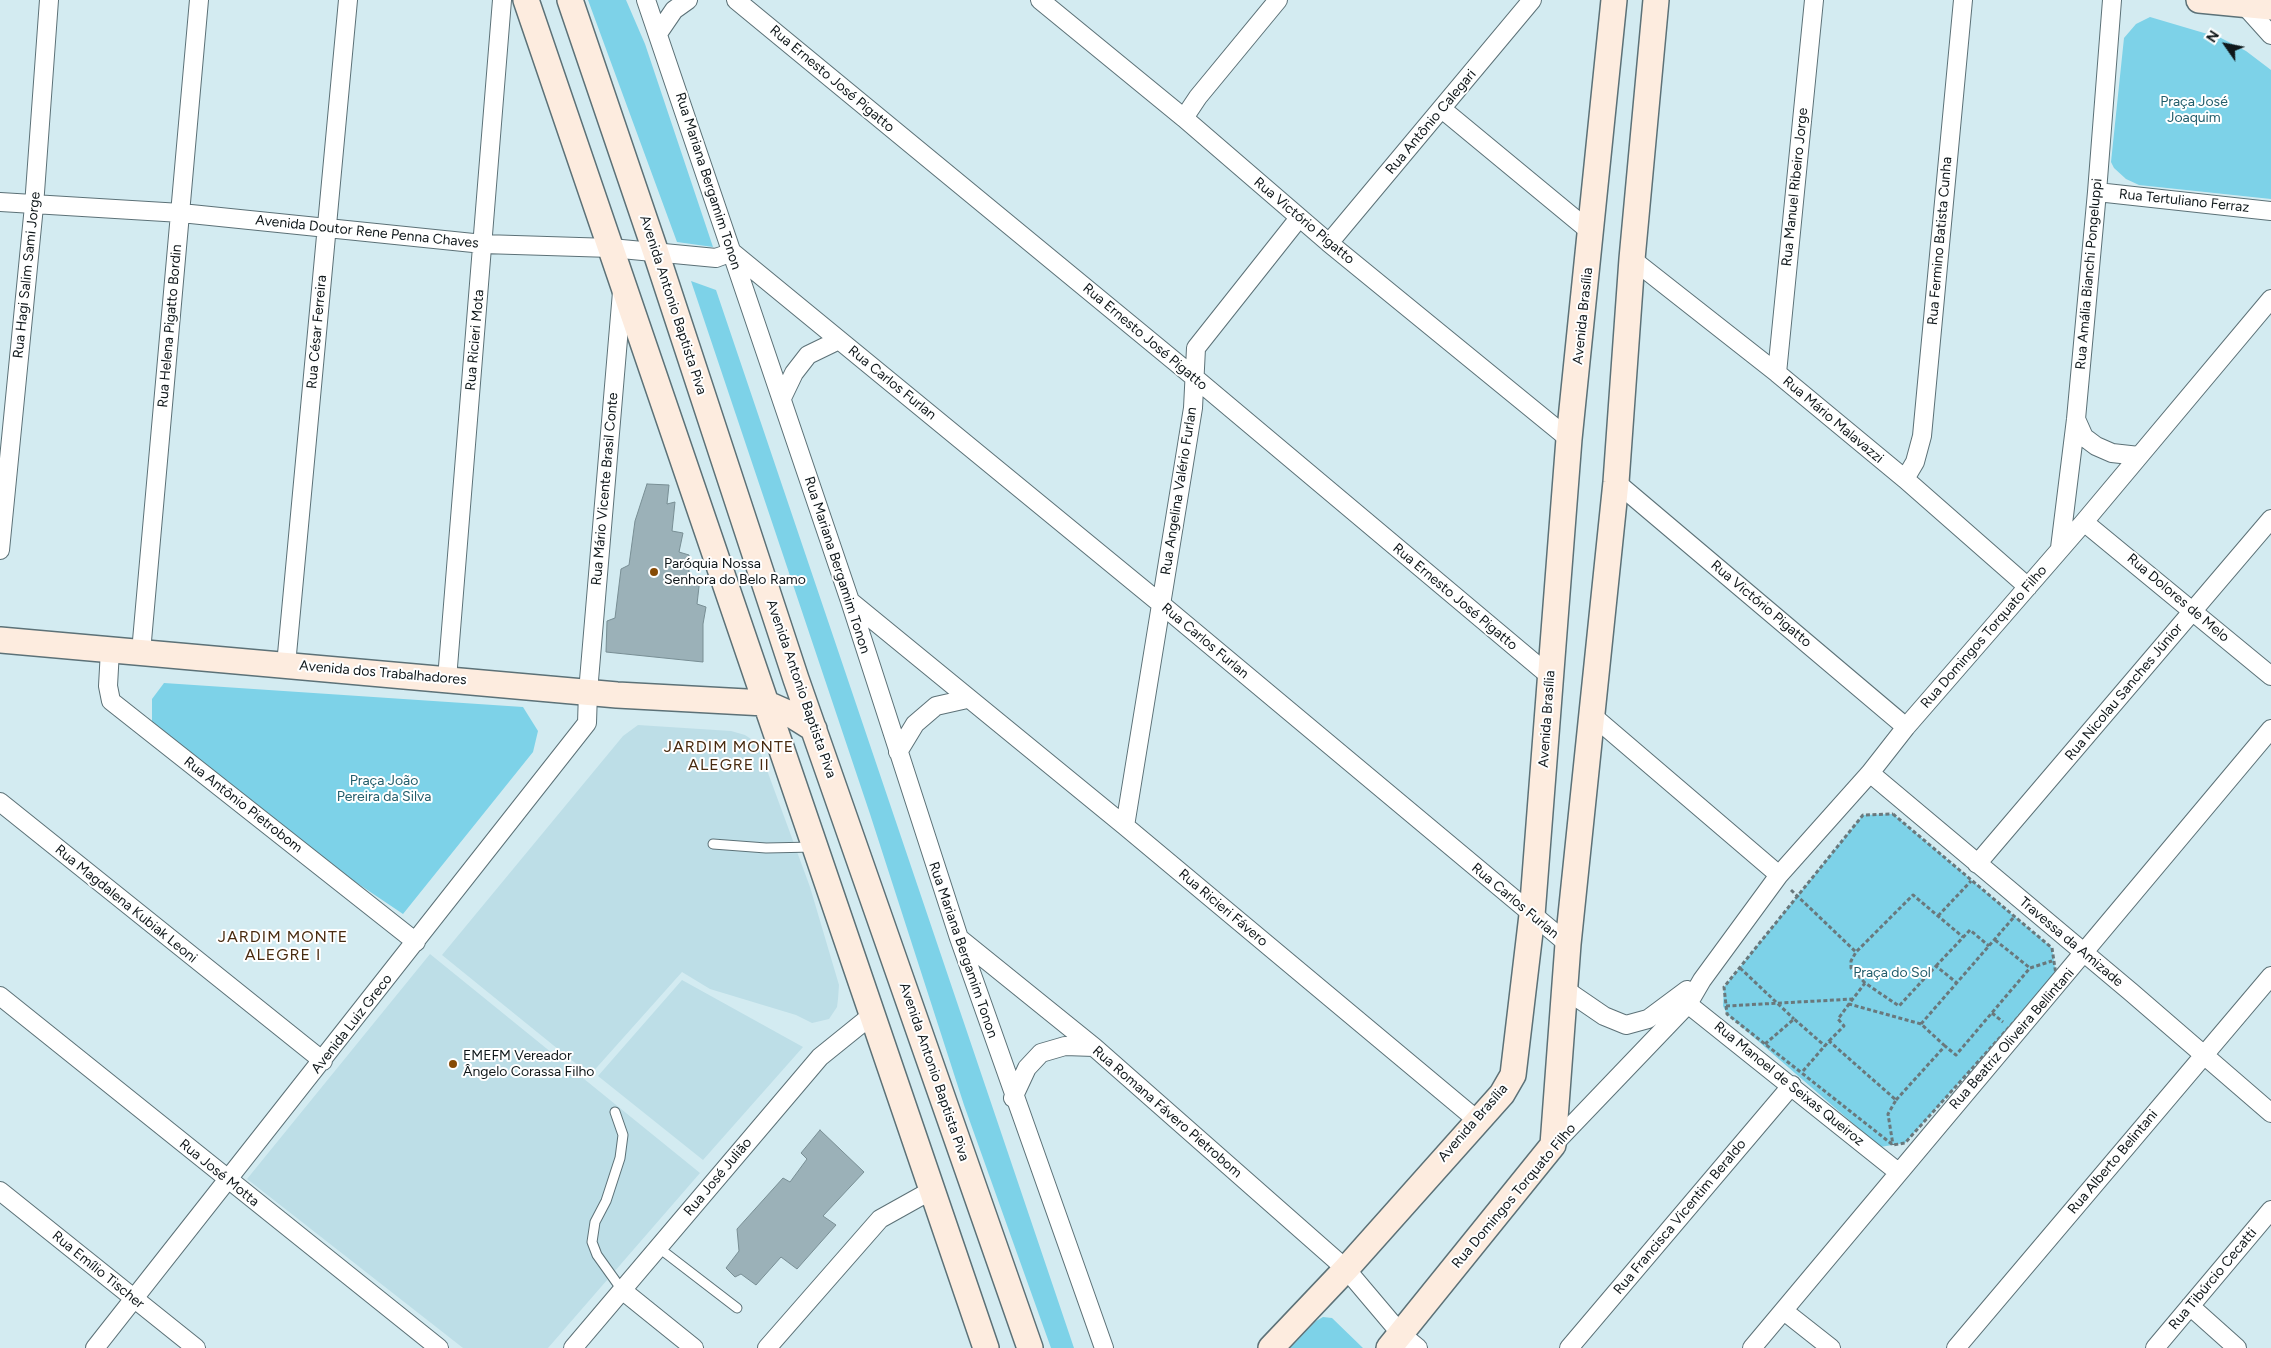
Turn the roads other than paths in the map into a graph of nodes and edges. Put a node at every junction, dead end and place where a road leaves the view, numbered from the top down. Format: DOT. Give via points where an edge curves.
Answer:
graph roads {
  1 [pos="49,0"];
  2 [pos="199,0"];
  3 [pos="348,0"];
  4 [pos="502,0"];
  5 [pos="526,0"];
  6 [pos="570,0"];
  7 [pos="646,0"];
  8 [pos="688,0"];
  9 [pos="736,0"];
  10 [pos="1040,0"];
  11 [pos="1278,0"];
  12 [pos="1532,0"];
  13 [pos="1614,0"];
  14 [pos="1656,0"];
  15 [pos="1814,0"];
  16 [pos="1963,0"];
  17 [pos="2112,0"];
  18 [pos="2199,0"];
  19 [pos="2242,2"];
  20 [pos="2271,7"];
  21 [pos="659,32"];
  22 [pos="2271,35"];
  23 [pos="1442,108"];
  24 [pos="1184,118"];
  25 [pos="2097,192"];
  26 [pos="0,202"];
  27 [pos="34,206"];
  28 [pos="2271,211"];
  29 [pos="181,212"];
  30 [pos="1298,218"];
  31 [pos="327,228"];
  32 [pos="1592,234"];
  33 [pos="1329,243"];
  34 [pos="483,244"];
  35 [pos="611,248"];
  36 [pos="732,252"];
  37 [pos="656,253"];
  38 [pos="1632,259"];
  39 [pos="622,286"];
  40 [pos="2271,299"];
  41 [pos="839,340"];
  42 [pos="1777,373"];
  43 [pos="1195,378"];
  44 [pos="782,398"];
  45 [pos="2076,419"];
  46 [pos="1570,439"];
  47 [pos="2139,456"];
  48 [pos="1905,480"];
  49 [pos="1616,482"];
  50 [pos="2271,520"];
  51 [pos="2084,522"];
  52 [pos="2060,548"];
  53 [pos="0,550"];
  54 [pos="2028,587"];
  55 [pos="850,601"];
  56 [pos="1161,604"];
  57 [pos="2193,611"];
  58 [pos="0,640"];
  59 [pos="110,650"];
  60 [pos="141,652"];
  61 [pos="286,665"];
  62 [pos="2271,676"];
  63 [pos="1551,677"];
  64 [pos="447,679"];
  65 [pos="796,679"];
  66 [pos="588,692"];
  67 [pos="967,699"];
  68 [pos="766,703"];
  69 [pos="1593,716"];
  70 [pos="1906,727"];
  71 [pos="814,729"];
  72 [pos="2271,729"];
  73 [pos="898,752"];
  74 [pos="1870,773"];
  75 [pos="0,802"];
  76 [pos="1125,826"];
  77 [pos="713,844"];
  78 [pos="814,847"];
  79 [pos="864,870"];
  80 [pos="1975,872"];
  81 [pos="1778,876"];
  82 [pos="826,882"];
  83 [pos="1532,916"];
  84 [pos="958,938"];
  85 [pos="416,942"];
  86 [pos="1568,944"];
  87 [pos="2084,954"];
  88 [pos="2271,976"];
  89 [pos="1566,990"];
  90 [pos="0,996"];
  91 [pos="1683,1000"];
  92 [pos="872,1015"];
  93 [pos="1094,1047"];
  94 [pos="2204,1056"];
  95 [pos="323,1061"];
  96 [pos="1796,1079"];
  97 [pos="1013,1098"];
  98 [pos="615,1112"];
  99 [pos="2271,1113"];
  100 [pos="1477,1120"];
  101 [pos="1552,1145"];
  102 [pos="1898,1172"];
  103 [pos="229,1181"];
  104 [pos="932,1190"];
  105 [pos="0,1191"];
  106 [pos="2271,1210"];
  107 [pos="658,1248"];
  108 [pos="1346,1269"];
  109 [pos="622,1290"];
  110 [pos="134,1300"];
  111 [pos="2190,1306"];
  112 [pos="737,1308"];
  113 [pos="1784,1311"];
  114 [pos="1403,1343"];
  115 [pos="95,1348"];
  116 [pos="196,1348"];
  117 [pos="439,1348"];
  118 [pos="573,1348"];
  119 [pos="694,1348"];
  120 [pos="767,1348"];
  121 [pos="986,1348"];
  122 [pos="1030,1348"];
  123 [pos="1104,1348"];
  124 [pos="1271,1348"];
  125 [pos="1569,1348"];
  126 [pos="1752,1348"];
  127 [pos="1831,1348"];
  128 [pos="1956,1348"];
  129 [pos="2155,1348"];
  130 [pos="2238,1348"];
  1 -- 27 [label="street, Rua Hagi Salim Sami Jorge"];
  2 -- 29 [label="street, Rua Helena Pigatto Bordin"];
  3 -- 31 [label="street, Rua César Ferreira"];
  4 -- 34 [label="street, Rua Ricieri Mota"];
  5 -- 35 [label="main road"];
  6 -- 37 [label="main road, Avenida Antonio Baptista Piva"];
  7 -- 21 [label="street, Rua Mariana Bergamim Tonon"];
  8 -- 21 [label="street" via="674,10"];
  9 -- 43 [label="street, Rua Ernesto José Pigatto"];
  10 -- 24 [label="street, Rua Victório Pigatto"];
  11 -- 24 [label="street"];
  12 -- 23 [label="street, Rua Antônio Calegari"];
  13 -- 32 [label="main road, Avenida Brasília"];
  14 -- 38 [label="main road"];
  15 -- 42 [label="street, Rua Manuel Ribeiro Jorge"];
  16 -- 48 [label="street, Rua Fermino Batista Cunha" via="1922,436 1915,462"];
  17 -- 25 [label="street, Rua Amália Bianchi Pongeluppi"];
  18 -- 19 [label="main road"];
  19 -- 20 [label="main road"];
  19 -- 22 [label="street"];
  21 -- 36 [label="street, Rua Mariana Bergamim Tonon"];
  23 -- 32 [label="street"];
  23 -- 33 [label="street, Rua Antônio Calegari"];
  24 -- 30 [label="street, Rua Victório Pigatto"];
  25 -- 28 [label="street, Rua Tertuliano Ferraz"];
  25 -- 45 [label="street, Rua Amália Bianchi Pongeluppi"];
  26 -- 27 [label="street, Avenida Doutor Rene Penna Chaves"];
  27 -- 29 [label="street, Avenida Doutor Rene Penna Chaves"];
  27 -- 53 [label="street, Rua Hagi Salim Sami Jorge"];
  29 -- 31 [label="street, Avenida Doutor Rene Penna Chaves"];
  29 -- 60 [label="street, Rua Helena Pigatto Bordin"];
  30 -- 33 [label="street, Rua Victório Pigatto"];
  30 -- 43 [label="street, Rua Angelina Valério Furlan" via="1196,348"];
  31 -- 34 [label="street, Avenida Doutor Rene Penna Chaves"];
  31 -- 61 [label="street, Rua César Ferreira"];
  32 -- 46 [label="main road, Avenida Brasília"];
  33 -- 46 [label="street, Rua Victório Pigatto"];
  34 -- 35 [label="street, Avenida Doutor Rene Penna Chaves"];
  34 -- 64 [label="street, Rua Ricieri Mota"];
  35 -- 37 [label="street, Avenida Doutor Rene Penna Chaves"];
  35 -- 39 [label="main road"];
  36 -- 37 [label="street, Avenida Doutor Rene Penna Chaves" via="716,258"];
  36 -- 41 [label="street, Rua Carlos Furlan"];
  36 -- 44 [label="street, Rua Mariana Bergamim Tonon"];
  37 -- 65 [label="main road, Avenida Antonio Baptista Piva"];
  38 -- 42 [label="street, Rua Mário Malavazzi"];
  38 -- 49 [label="main road"];
  39 -- 66 [label="street, Rua Mário Vicente Brasil Conte"];
  39 -- 68 [label="main road"];
  40 -- 47 [label="street, Rua Domingos Torquato Filho"];
  41 -- 44 [label="street, Rua Carlos Furlan" via="808,355 794,372"];
  41 -- 56 [label="street, Rua Carlos Furlan"];
  42 -- 48 [label="street, Rua Mário Malavazzi"];
  43 -- 56 [label="street, Rua Angelina Valério Furlan"];
  43 -- 63 [label="street, Rua Ernesto José Pigatto"];
  44 -- 55 [label="street, Rua Mariana Bergamim Tonon"];
  45 -- 47 [label="street" via="2084,437 2096,446 2112,454"];
  45 -- 52 [label="street, Rua Amália Bianchi Pongeluppi"];
  46 -- 63 [label="main road, Avenida Brasília"];
  47 -- 51 [label="street, Rua Domingos Torquato Filho"];
  48 -- 54 [label="street, Rua Mário Malavazzi"];
  49 -- 69 [label="main road"];
  49 -- 70 [label="street, Rua Victório Pigatto"];
  50 -- 57 [label="street, Rua Nicolau Sanches Júnior"];
  51 -- 52 [label="street, Rua Domingos Torquato Filho"];
  51 -- 57 [label="street, Rua Dolores de Melo"];
  52 -- 54 [label="street, Rua Domingos Torquato Filho"];
  54 -- 70 [label="street, Rua Domingos Torquato Filho"];
  55 -- 67 [label="street, Rua Ricieri Fávero"];
  55 -- 73 [label="street, Rua Mariana Bergamim Tonon"];
  56 -- 76 [label="street, Rua Angelina Valério Furlan"];
  56 -- 83 [label="street, Rua Carlos Furlan"];
  57 -- 62 [label="street, Rua Dolores de Melo"];
  57 -- 80 [label="street, Rua Nicolau Sanches Júnior"];
  58 -- 59 [label="main road, Avenida dos Trabalhadores"];
  59 -- 60 [label="main road, Avenida dos Trabalhadores"];
  59 -- 85 [label="street, Rua Antônio Pietrobom" via="108,686 111,701"];
  60 -- 61 [label="main road, Avenida dos Trabalhadores"];
  61 -- 64 [label="main road, Avenida dos Trabalhadores"];
  63 -- 83 [label="main road, Avenida Brasília"];
  64 -- 66 [label="main road, Avenida dos Trabalhadores"];
  65 -- 68 [label="main road" via="783,694"];
  65 -- 71 [label="main road, Avenida Antonio Baptista Piva"];
  66 -- 68 [label="main road, Avenida dos Trabalhadores"];
  66 -- 85 [label="street, Avenida Luiz Greco" via="587,723"];
  67 -- 73 [label="street" via="936,706 915,724"];
  67 -- 76 [label="street, Rua Ricieri Fávero"];
  68 -- 71 [label="main road, Avenida dos Trabalhadores"];
  68 -- 78 [label="main road"];
  69 -- 81 [label="street"];
  69 -- 86 [label="main road"];
  70 -- 74 [label="street, Rua Domingos Torquato Filho"];
  71 -- 79 [label="main road, Avenida Antonio Baptista Piva"];
  72 -- 87 [label="street, Rua Beatriz Oliveira Bellintani"];
  73 -- 84 [label="street, Rua Mariana Bergamim Tonon"];
  74 -- 80 [label="street, Travessa da Amizade"];
  74 -- 81 [label="street, Rua Domingos Torquato Filho"];
  75 -- 95 [label="street, Rua Magdalena Kubiak Leoni"];
  76 -- 100 [label="street, Rua Ricieri Fávero"];
  77 -- 78 [label="lane"];
  78 -- 82 [label="main road"];
  79 -- 82 [label="main road" via="838,870"];
  79 -- 122 [label="main road, Avenida Antonio Baptista Piva"];
  80 -- 87 [label="street, Travessa da Amizade"];
  81 -- 91 [label="street, Rua Domingos Torquato Filho" via="1702,980"];
  82 -- 92 [label="main road"];
  83 -- 86 [label="street, Rua Carlos Furlan"];
  83 -- 100 [label="main road, Avenida Brasília" via="1513,1075 1502,1094"];
  84 -- 93 [label="street, Rua Romana Fávero Pietrobom"];
  84 -- 97 [label="street, Rua Mariana Bergamim Tonon"];
  85 -- 95 [label="street, Avenida Luiz Greco"];
  86 -- 89 [label="main road"];
  87 -- 94 [label="street, Travessa da Amizade"];
  87 -- 102 [label="street, Rua Beatriz Oliveira Bellintani"];
  88 -- 94 [label="street, Rua Alberto Belintani"];
  89 -- 91 [label="street, Rua Domingos Torquato Filho" via="1604,1016 1626,1024 1648,1020"];
  89 -- 101 [label="main road"];
  90 -- 103 [label="street, Rua José Motta"];
  91 -- 96 [label="street, Rua Manoel de Seixas Queiroz"];
  91 -- 101 [label="street, Rua Domingos Torquato Filho"];
  92 -- 104 [label="main road"];
  92 -- 107 [label="street, Rua José Julião" via="820,1057"];
  93 -- 97 [label="street" via="1066,1046 1041,1053 1027,1068"];
  93 -- 108 [label="street, Rua Romana Fávero Pietrobom"];
  94 -- 99 [label="street, Travessa da Amizade"];
  94 -- 128 [label="street, Rua Alberto Belintani"];
  95 -- 103 [label="street, Avenida Luiz Greco"];
  96 -- 102 [label="street, Rua Manoel de Seixas Queiroz"];
  96 -- 125 [label="street, Rua Francisca Vicentim Beraldo"];
  97 -- 123 [label="street, Rua Mariana Bergamim Tonon"];
  98 -- 109 [label="lane" via="623,1135 620,1158 606,1201 595,1222 592,1242 597,1255"];
  100 -- 108 [label="main road, Avenida Brasília"];
  101 -- 114 [label="main road, Rua Domingos Torquato Filho"];
  102 -- 113 [label="street, Rua Beatriz Oliveira Bellintani"];
  103 -- 110 [label="street, Avenida Luiz Greco"];
  103 -- 117 [label="street, Rua José Motta"];
  104 -- 120 [label="street" via="880,1219"];
  104 -- 121 [label="main road"];
  105 -- 110 [label="street, Rua Emílio Tischer"];
  106 -- 111 [label="street, Rua Tibúrcio Cecatti"];
  107 -- 109 [label="street, Rua José Julião"];
  107 -- 112 [label="lane"];
  108 -- 114 [label="street, Rua Romana Fávero Pietrobom"];
  108 -- 124 [label="main road, Avenida Brasília"];
  109 -- 118 [label="street, Rua José Julião"];
  109 -- 119 [label="street"];
  110 -- 115 [label="street, Avenida Luiz Greco"];
  110 -- 116 [label="street, Rua Emílio Tischer"];
  111 -- 129 [label="street, Rua Tibúrcio Cecatti"];
  111 -- 130 [label="street"];
  113 -- 126 [label="street, Rua Beatriz Oliveira Bellintani"];
  113 -- 127 [label="street"];
}
